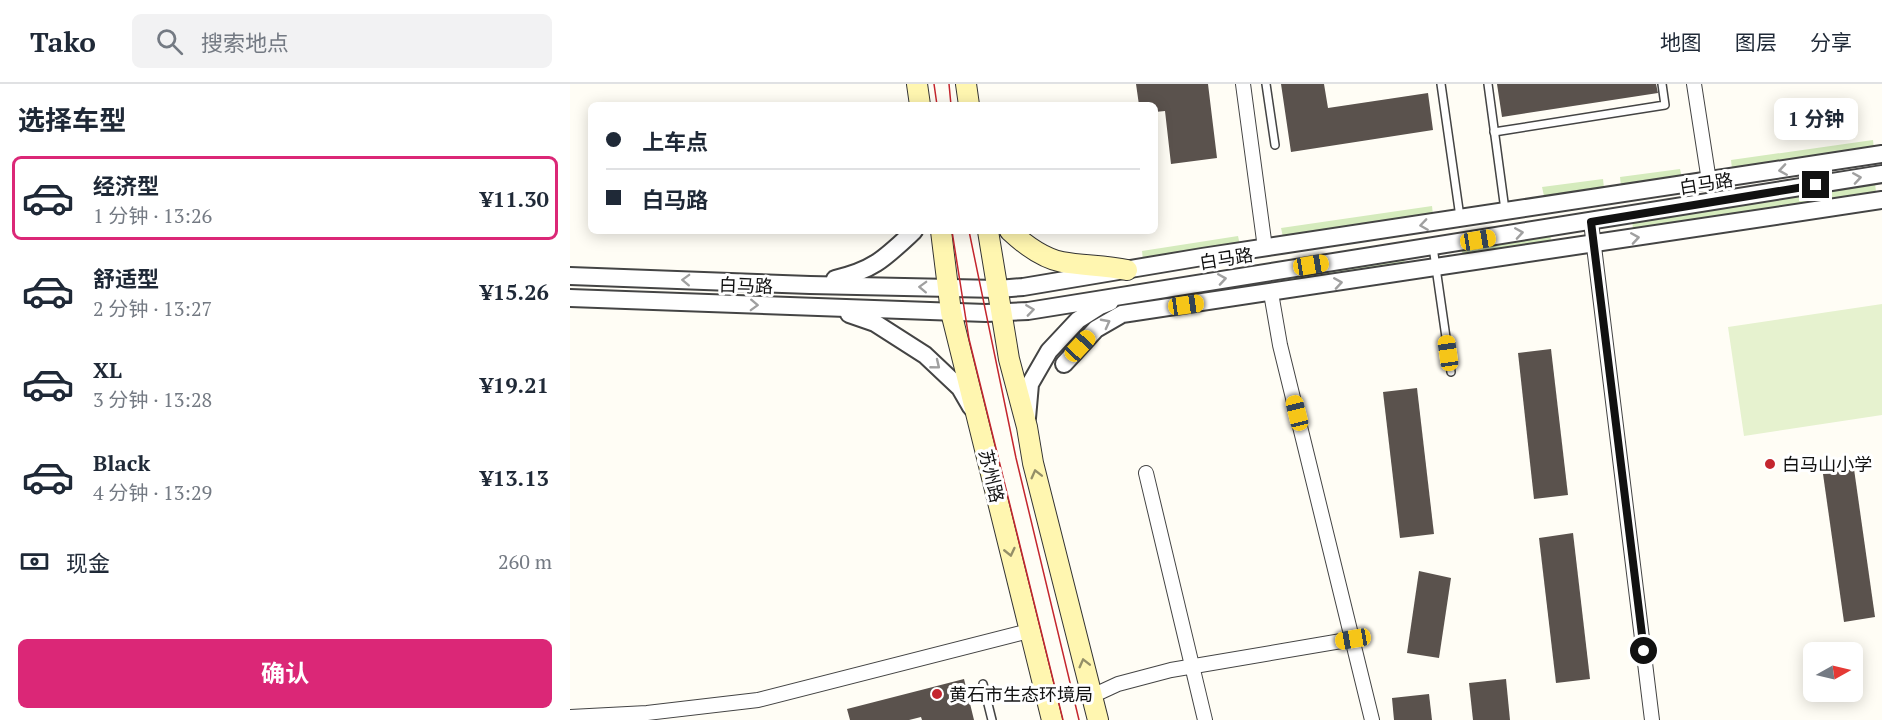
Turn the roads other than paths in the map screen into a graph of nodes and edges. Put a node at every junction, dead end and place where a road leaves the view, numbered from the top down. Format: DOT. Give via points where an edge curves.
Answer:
graph roads {
  1 [pos="917,84"];
  2 [pos="966,84"];
  3 [pos="1243,84"];
  4 [pos="1266,84"];
  5 [pos="1441,84"];
  6 [pos="1488,84"];
  7 [pos="1662,84"];
  8 [pos="1694,84"];
  9 [pos="920,102"];
  10 [pos="969,102"];
  11 [pos="1494,132"];
  12 [pos="1275,146"];
  13 [pos="1882,154"];
  14 [pos="1882,174"];
  15 [pos="1708,181"];
  16 [pos="1882,201"];
  17 [pos="1505,213"];
  18 [pos="1460,220"];
  19 [pos="1591,222"];
  20 [pos="911,234"];
  21 [pos="940,234"];
  22 [pos="989,234"];
  23 [pos="1013,234"];
  24 [pos="1594,244"];
  25 [pos="1433,247"];
  26 [pos="1265,248"];
  27 [pos="1436,268"];
  28 [pos="1127,270"];
  29 [pos="570,276"];
  30 [pos="810,285"];
  31 [pos="948,288"];
  32 [pos="998,289"];
  33 [pos="1151,290"];
  34 [pos="1271,293"];
  35 [pos="570,298"];
  36 [pos="809,307"];
  37 [pos="951,312"];
  38 [pos="1002,313"];
  39 [pos="1064,364"];
  40 [pos="1451,372"];
  41 [pos="979,421"];
  42 [pos="1027,428"];
  43 [pos="1146,473"];
  44 [pos="1029,631"];
  45 [pos="1353,639"];
  46 [pos="1193,666"];
  47 [pos="983,684"];
  48 [pos="1092,696"];
  49 [pos="570,717"];
  50 [pos="992,720"];
  51 [pos="1052,720"];
  52 [pos="1098,720"];
  53 [pos="1205,720"];
  54 [pos="1372,720"];
  55 [pos="1652,720"];
  1 -- 9 [label="main road"];
  2 -- 10 [label="main road"];
  3 -- 26 [label="street"];
  4 -- 12 [label="lane"];
  5 -- 18 [label="lane"];
  6 -- 11 [label="lane"];
  7 -- 11 [label="lane" via="1665,105"];
  8 -- 15 [label="street"];
  11 -- 17 [label="lane"];
  13 -- 15 [label="street, 白马路, one-way"];
  19 -- 14 [label="street, 白马路, one-way"];
  15 -- 17 [label="street, 白马路"];
  24 -- 16 [label="street, one-way"];
  17 -- 18 [label="street, 白马路"];
  18 -- 26 [label="street, 白马路, one-way"];
  19 -- 24 [label="street"];
  25 -- 19 [label="street, 白马路, one-way"];
  20 -- 30 [label="street" via="878,264"];
  21 -- 31 [label="main road, 苏州路"];
  22 -- 32 [label="main road"];
  23 -- 28 [label="main road" via="1024,244 1061,262"];
  24 -- 27 [label="street"];
  24 -- 55 [label="street"];
  25 -- 27 [label="lane"];
  33 -- 25 [label="street, 白马路, one-way"];
  26 -- 28 [label="street, 白马路"];
  34 -- 27 [label="street, one-way"];
  27 -- 40 [label="lane"];
  28 -- 32 [label="street, 白马路"];
  30 -- 29 [label="street, 白马路, one-way"];
  31 -- 30 [label="street, 白马路, one-way"];
  31 -- 32 [label="street, 白马路"];
  31 -- 37 [label="main road, 苏州路"];
  32 -- 38 [label="main road"];
  38 -- 33 [label="street, 白马路, one-way"];
  33 -- 42 [label="street" via="1100,306 1063,334 1030,384"];
  39 -- 34 [label="street, one-way" via="1096,328 1122,314"];
  34 -- 45 [label="street" via="1280,345"];
  35 -- 36 [label="street, 白马路, one-way"];
  36 -- 37 [label="street, 白马路"];
  36 -- 41 [label="street, one-way" via="843,312 875,323 925,355 960,388"];
  37 -- 38 [label="street, 白马路"];
  37 -- 41 [label="main road, 苏州路"];
  38 -- 42 [label="main road"];
  41 -- 44 [label="main road, 苏州路, one-way"];
  48 -- 42 [label="main road, one-way"];
  43 -- 46 [label="street"];
  44 -- 49 [label="street" via="758,700"];
  44 -- 51 [label="main road, 苏州路"];
  45 -- 46 [label="street"];
  45 -- 54 [label="street"];
  46 -- 48 [label="street" via="1118,684"];
  46 -- 53 [label="street"];
  47 -- 50 [label="lane"];
  48 -- 52 [label="main road"];
}
